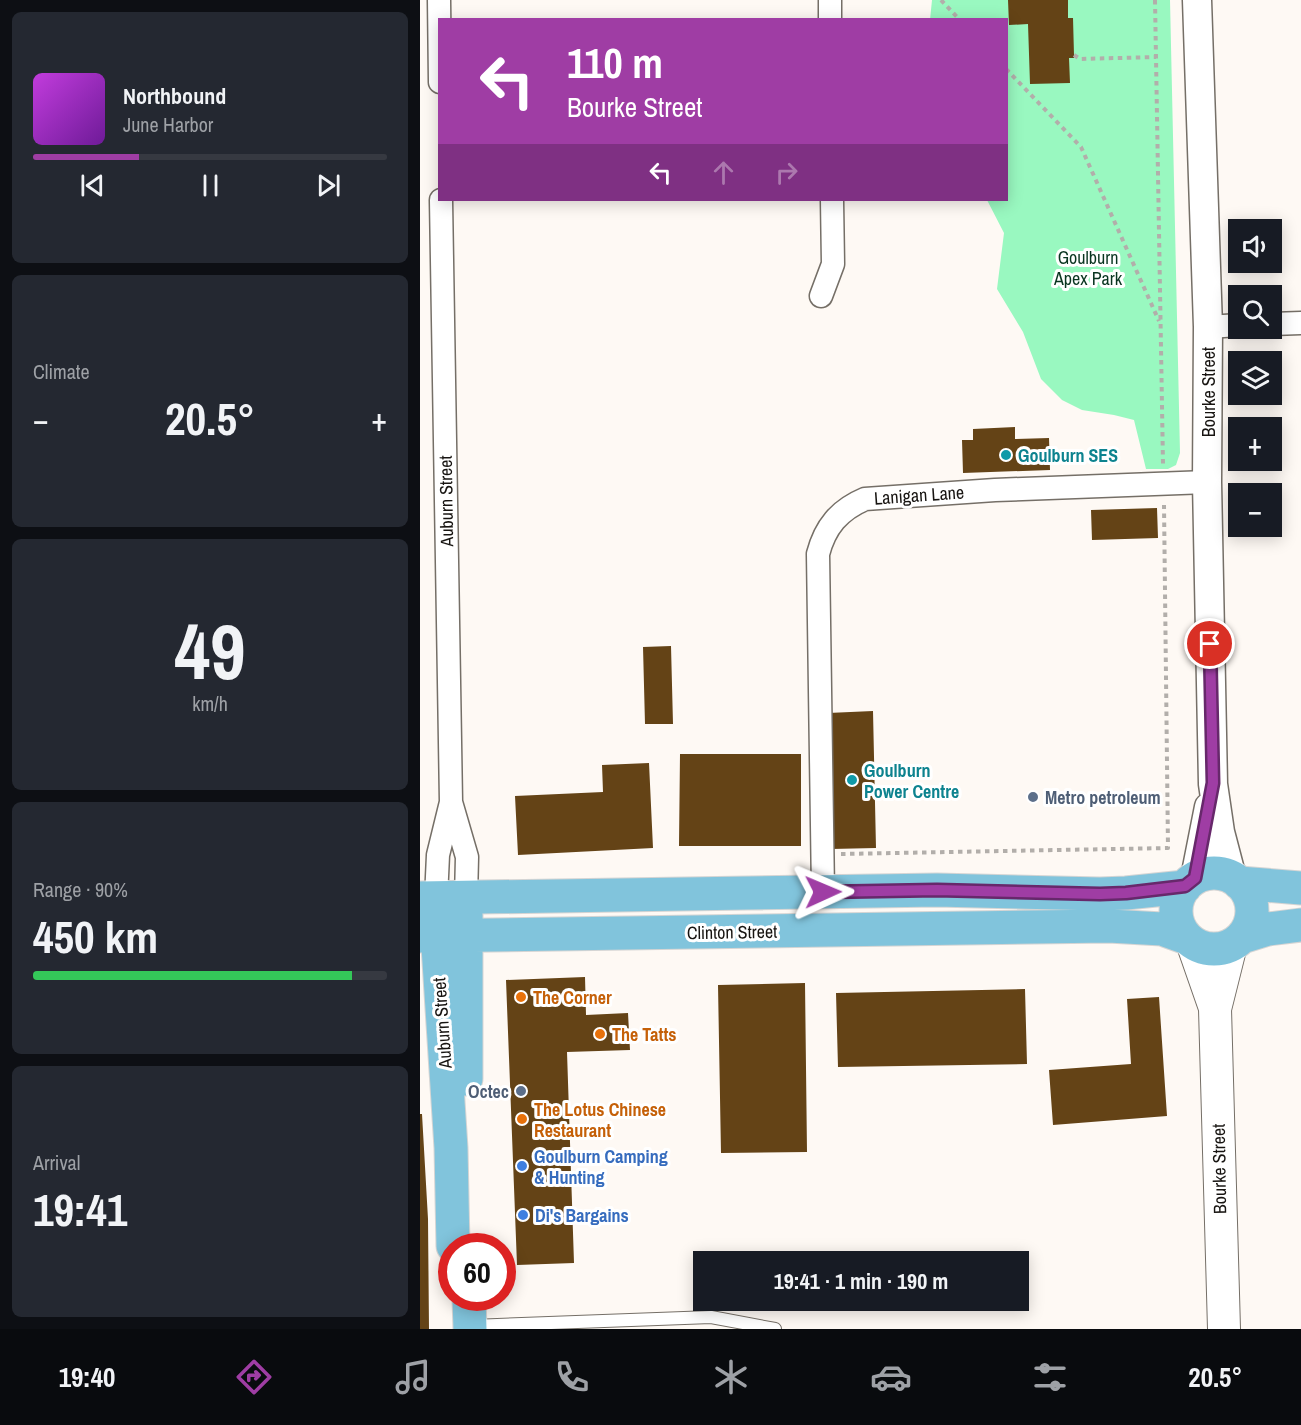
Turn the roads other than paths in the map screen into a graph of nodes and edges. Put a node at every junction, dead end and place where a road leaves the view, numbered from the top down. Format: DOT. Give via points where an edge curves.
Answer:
graph roads {
  1 [pos="439,0"];
  2 [pos="830,0"];
  3 [pos="1197,0"];
  4 [pos="439,18"];
  5 [pos="830,18"];
  6 [pos="441,201"];
  7 [pos="832,201"];
  8 [pos="431,269"];
  9 [pos="821,296"];
  10 [pos="1301,323"];
  11 [pos="1282,324"];
  12 [pos="1228,326"];
  13 [pos="1208,327"];
  14 [pos="1207,482"];
  15 [pos="1213,783"];
  16 [pos="451,802"];
  17 [pos="1236,880"];
  18 [pos="1190,882"];
  19 [pos="1301,888"];
  20 [pos="823,892"];
  21 [pos="440,898"];
  22 [pos="1301,925"];
  23 [pos="441,936"];
  24 [pos="1189,940"];
  25 [pos="1236,941"];
  26 [pos="1215,1009"];
  27 [pos="453,1233"];
  28 [pos="467,1233"];
  29 [pos="466,1320"];
  30 [pos="775,1329"];
  31 [pos="1224,1329"];
  1 -- 4 [label="street"];
  2 -- 5 [label="street"];
  3 -- 13 [label="street, Bourke Street"];
  6 -- 8 [label="street, Auburn Street"];
  7 -- 9 [label="street" via="833,264"];
  8 -- 16 [label="street, Auburn Street"];
  10 -- 11 [label="street"];
  12 -- 13 [label="street"];
  13 -- 14 [label="street, Bourke Street"];
  14 -- 15 [label="street, Bourke Street"];
  14 -- 20 [label="street, Lanigan Lane" via="865,499 852,504 835,519 822,538 818,554"];
  15 -- 17 [label="street, Bourke Street" via="1220,832"];
  15 -- 18 [label="street, Bourke Street"];
  16 -- 21 [label="street, Auburn Street" via="438,855"];
  16 -- 21 [label="street, Auburn Street" via="467,857"];
  17 -- 18 [label="main road" via="1210,873"];
  17 -- 19 [label="main road"];
  17 -- 25 [label="main road" via="1246,891 1252,909 1251,919"];
  18 -- 20 [label="main road" via="1100,894"];
  18 -- 24 [label="main road" via="1180,894 1176,913 1177,922"];
  20 -- 21 [label="main road"];
  21 -- 23 [label="main road, Auburn Street"];
  22 -- 25 [label="main road" via="1268,929"];
  23 -- 24 [label="main road, Clinton Street" via="1109,926 1162,930"];
  23 -- 27 [label="main road, Auburn Street"];
  23 -- 28 [label="main road, Auburn Street"];
  24 -- 25 [label="main road" via="1211,949"];
  24 -- 26 [label="main road, Bourke Street"];
  25 -- 26 [label="main road, Bourke Street"];
  26 -- 31 [label="main road, Bourke Street"];
  29 -- 30 [label="lane" via="711,1317"];
}
